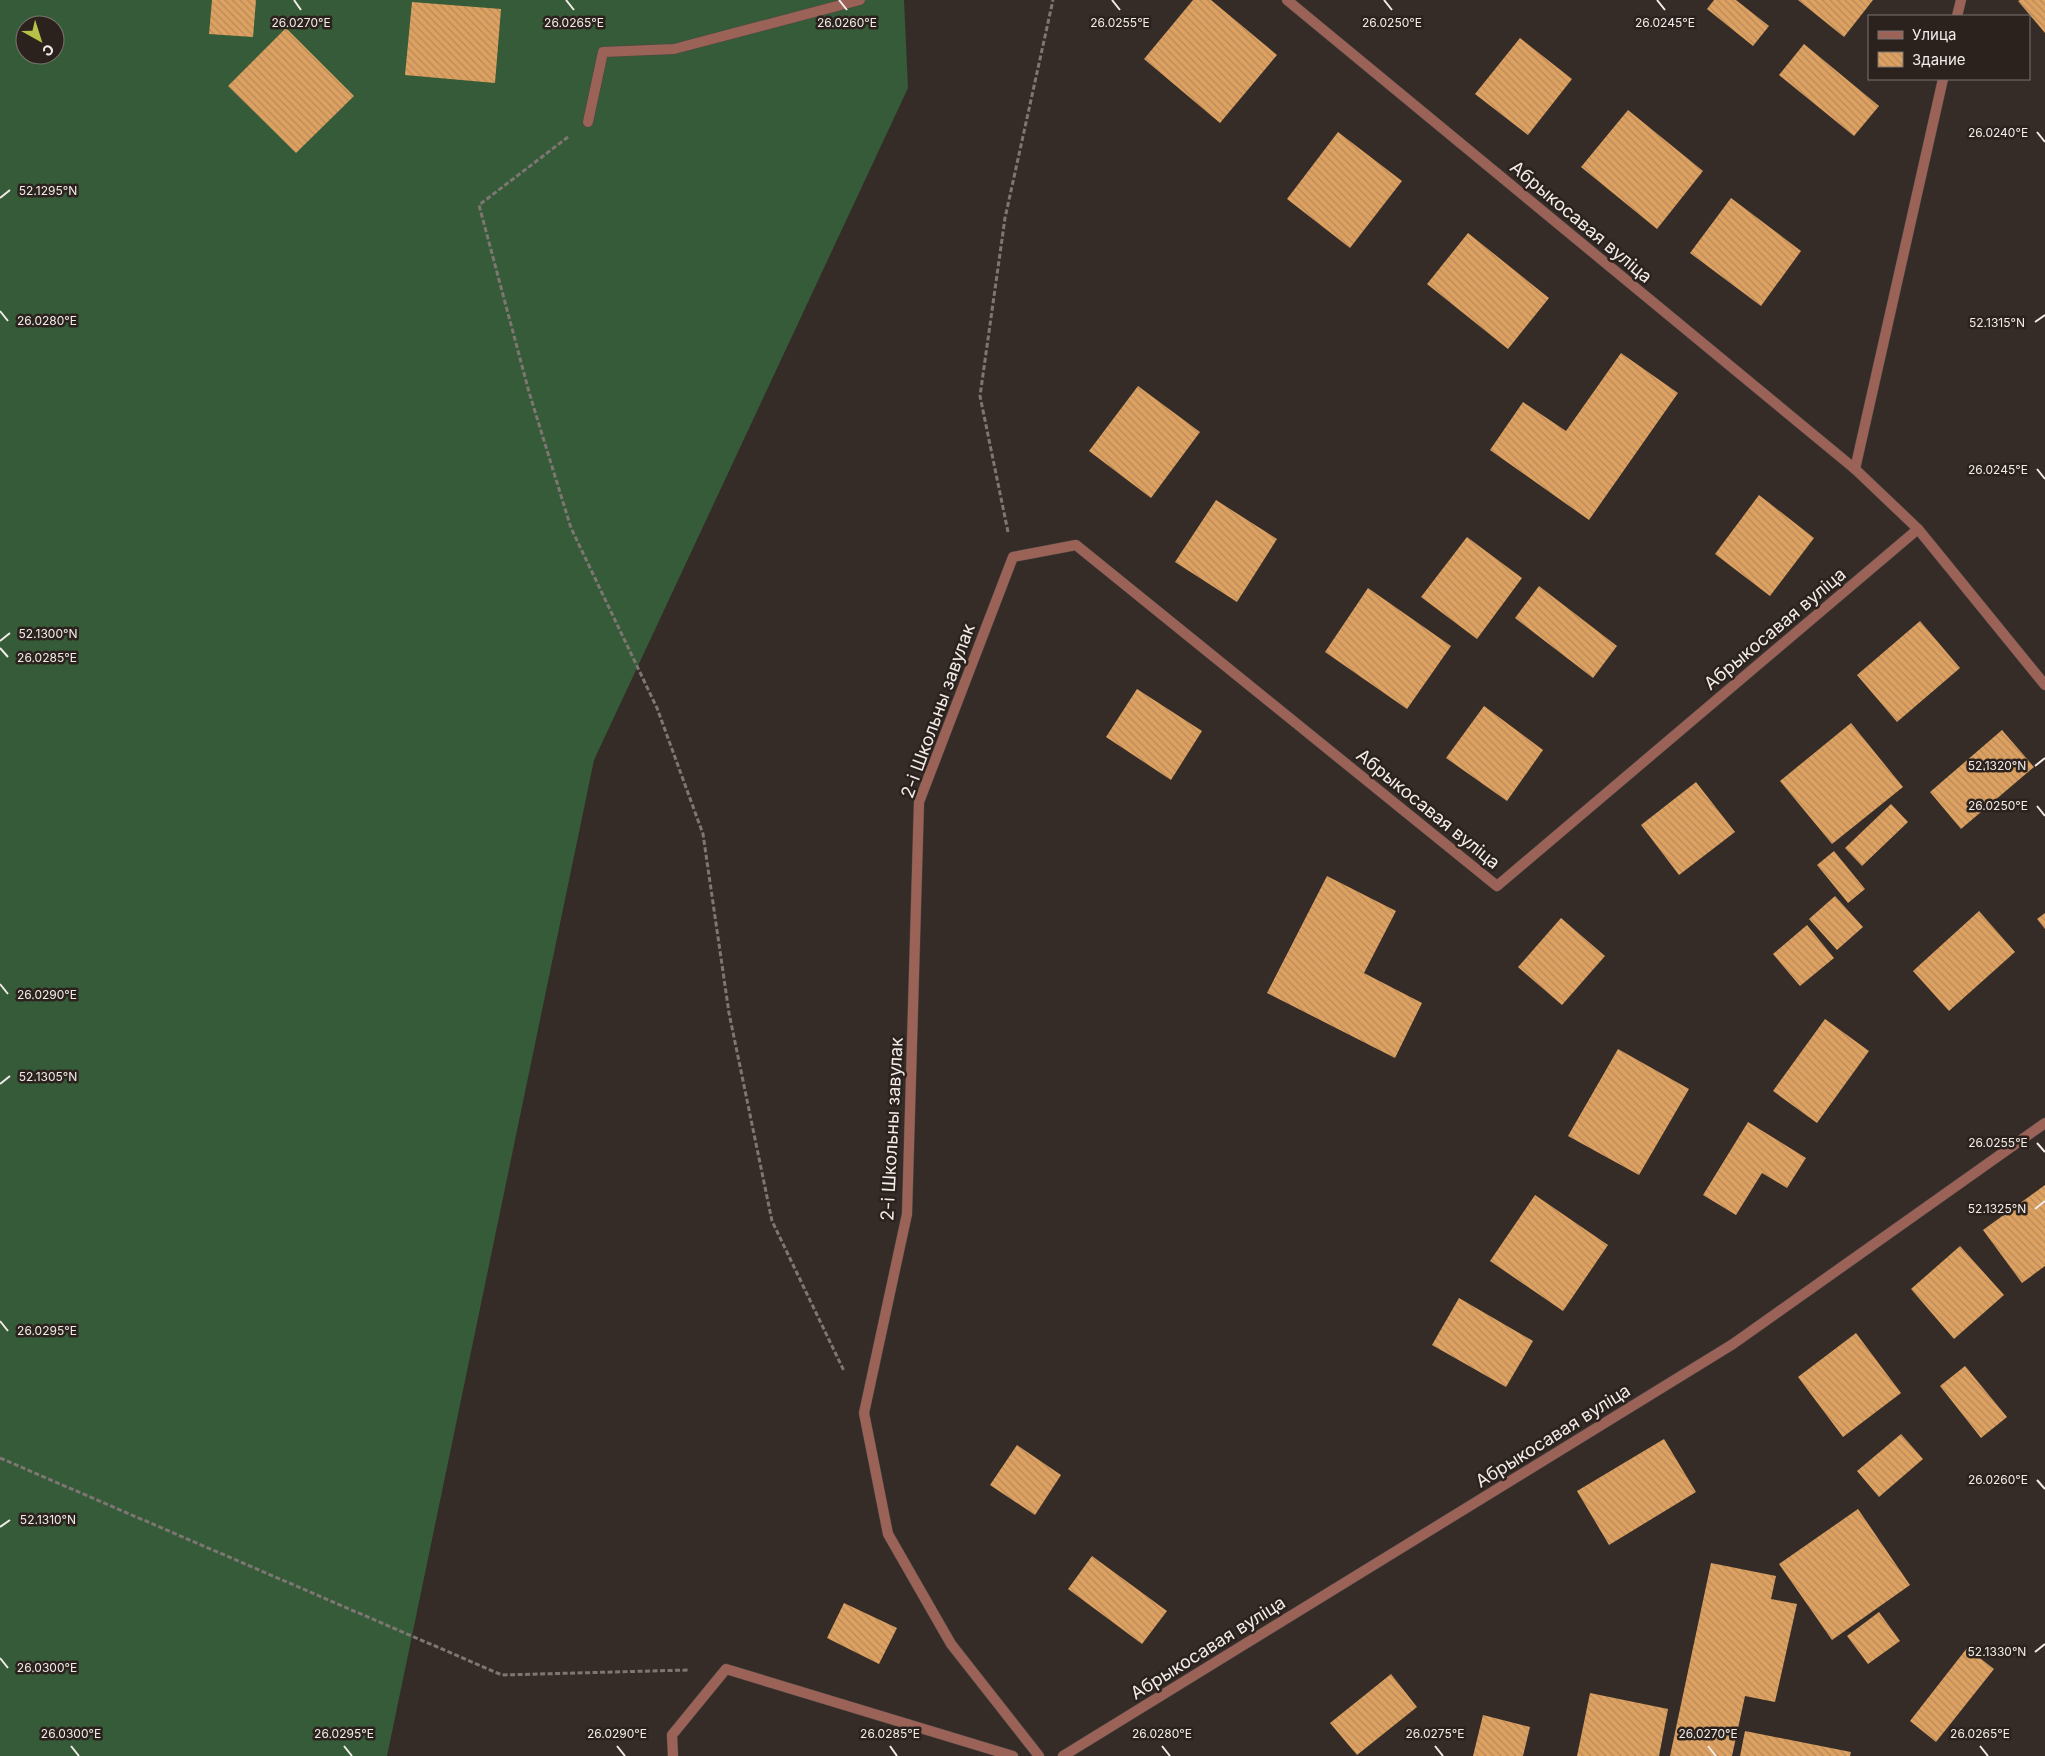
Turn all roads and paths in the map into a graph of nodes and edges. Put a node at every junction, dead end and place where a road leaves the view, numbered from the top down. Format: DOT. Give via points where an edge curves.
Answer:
graph roads {
  1 [pos="860,0"];
  2 [pos="1053,0"];
  3 [pos="1286,0"];
  4 [pos="1961,0"];
  5 [pos="1957,15"];
  6 [pos="1943,80"];
  7 [pos="588,122"];
  8 [pos="1854,469"];
  9 [pos="1918,529"];
  10 [pos="1014,557"];
  11 [pos="2045,685"];
  12 [pos="2045,1122"];
  13 [pos="864,1412"];
  14 [pos="0,1458"];
  15 [pos="726,1669"];
  16 [pos="673,1756"];
  17 [pos="1013,1756"];
  18 [pos="1039,1756"];
  19 [pos="1064,1756"];
  1 -- 7 [label="street" via="674,48 603,52"];
  2 -- 10 [label="path" via="1005,218 980,396"];
  3 -- 8 [label="street, Абрыкосавая вуліца"];
  4 -- 5 [label="street"];
  6 -- 8 [label="street"];
  7 -- 13 [label="path" via="479,205 529,392 571,528 657,708 703,834 729,1013 772,1221"];
  8 -- 9 [label="street, Абрыкосавая вуліца"];
  9 -- 10 [label="street, Абрыкосавая вуліца" via="1497,886 1076,545"];
  9 -- 11 [label="street, Абрыкосавая вуліца"];
  10 -- 13 [label="street, 2-і Школьны завулак" via="919,802 907,1214"];
  12 -- 19 [label="street, Абрыкосавая вуліца" via="1733,1344"];
  13 -- 18 [label="street, 2-і Школьны завулак" via="888,1534 951,1644"];
  14 -- 15 [label="path" via="502,1675"];
  15 -- 16 [label="street" via="672,1735"];
  15 -- 17 [label="street"];
}
